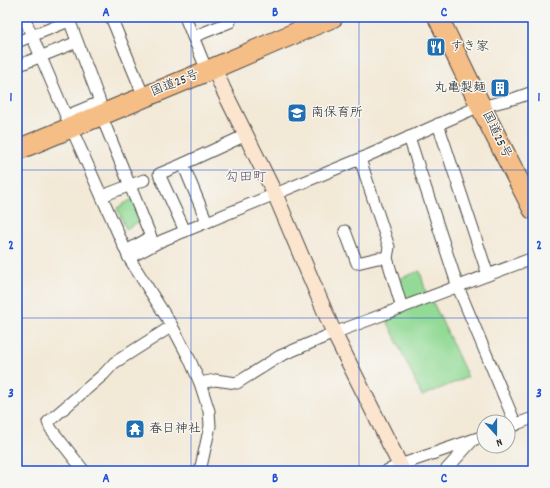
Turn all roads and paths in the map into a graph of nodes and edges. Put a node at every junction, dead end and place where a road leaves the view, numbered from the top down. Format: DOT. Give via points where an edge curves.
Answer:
graph roads {
  1 [pos="23,17"];
  2 [pos="112,17"];
  3 [pos="185,17"];
  4 [pos="333,17"];
  5 [pos="438,17"];
  6 [pos="17,19"];
  7 [pos="68,19"];
  8 [pos="230,22"];
  9 [pos="31,36"];
  10 [pos="193,37"];
  11 [pos="17,42"];
  12 [pos="77,42"];
  13 [pos="40,56"];
  14 [pos="17,66"];
  15 [pos="210,70"];
  16 [pos="533,92"];
  17 [pos="144,97"];
  18 [pos="482,106"];
  19 [pos="101,115"];
  20 [pos="68,122"];
  21 [pos="438,124"];
  22 [pos="246,135"];
  23 [pos="409,137"];
  24 [pos="17,150"];
  25 [pos="360,159"];
  26 [pos="183,164"];
  27 [pos="144,180"];
  28 [pos="130,185"];
  29 [pos="275,194"];
  30 [pos="102,196"];
  31 [pos="533,209"];
  32 [pos="207,222"];
  33 [pos="185,231"];
  34 [pos="345,231"];
  35 [pos="128,255"];
  36 [pos="387,258"];
  37 [pos="533,258"];
  38 [pos="488,275"];
  39 [pos="458,287"];
  40 [pos="402,308"];
  41 [pos="172,326"];
  42 [pos="334,333"];
  43 [pos="200,383"];
  44 [pos="507,414"];
  45 [pos="532,421"];
  46 [pos="516,425"];
  47 [pos="476,439"];
  48 [pos="476,441"];
  49 [pos="396,469"];
  50 [pos="84,471"];
  51 [pos="200,471"];
  52 [pos="445,471"];
  1 -- 6 [label="street"];
  1 -- 9 [label="street"];
  2 -- 17 [label="street"];
  3 -- 10 [label="street"];
  4 -- 15 [label="highway, 国道25号"];
  5 -- 18 [label="highway, 国道25号"];
  7 -- 9 [label="street"];
  7 -- 12 [label="street"];
  8 -- 10 [label="street"];
  9 -- 11 [label="street"];
  9 -- 13 [label="street"];
  10 -- 15 [label="street"];
  12 -- 13 [label="street"];
  12 -- 20 [label="street" via="100,102"];
  13 -- 14 [label="street"];
  13 -- 20 [label="street"];
  15 -- 17 [label="highway, 国道25号"];
  15 -- 22 [label="street" via="223,89"];
  16 -- 18 [label="street"];
  17 -- 19 [label="highway, 国道25号"];
  18 -- 21 [label="street"];
  18 -- 31 [label="highway, 国道25号"];
  19 -- 20 [label="highway, 国道25号"];
  19 -- 28 [label="street"];
  20 -- 24 [label="highway, 国道25号"];
  20 -- 30 [label="street"];
  21 -- 23 [label="street"];
  21 -- 38 [label="street"];
  22 -- 26 [label="street"];
  22 -- 29 [label="street"];
  23 -- 25 [label="street"];
  23 -- 39 [label="street"];
  25 -- 29 [label="street"];
  25 -- 36 [label="street" via="389,247"];
  26 -- 32 [label="street"];
  26 -- 33 [label="street" via="159,174"];
  27 -- 28 [label="street"];
  28 -- 30 [label="street"];
  28 -- 35 [label="street" via="151,237"];
  29 -- 32 [label="street"];
  29 -- 42 [label="street"];
  30 -- 35 [label="street"];
  32 -- 33 [label="street"];
  33 -- 35 [label="street"];
  34 -- 36 [label="street" via="357,264"];
  35 -- 41 [label="street"];
  36 -- 40 [label="street"];
  37 -- 38 [label="street"];
  38 -- 39 [label="street"];
  39 -- 40 [label="street"];
  39 -- 44 [label="street"];
  40 -- 42 [label="street"];
  41 -- 43 [label="street"];
  41 -- 50 [label="street" via="114,363 48,422 51,430"];
  42 -- 43 [label="street" via="280,356 237,383 215,380"];
  42 -- 49 [label="street"];
  43 -- 51 [label="street" via="209,411 210,426"];
  45 -- 46 [label="street"];
  47 -- 49 [label="street"];
  48 -- 52 [label="street"];
}
